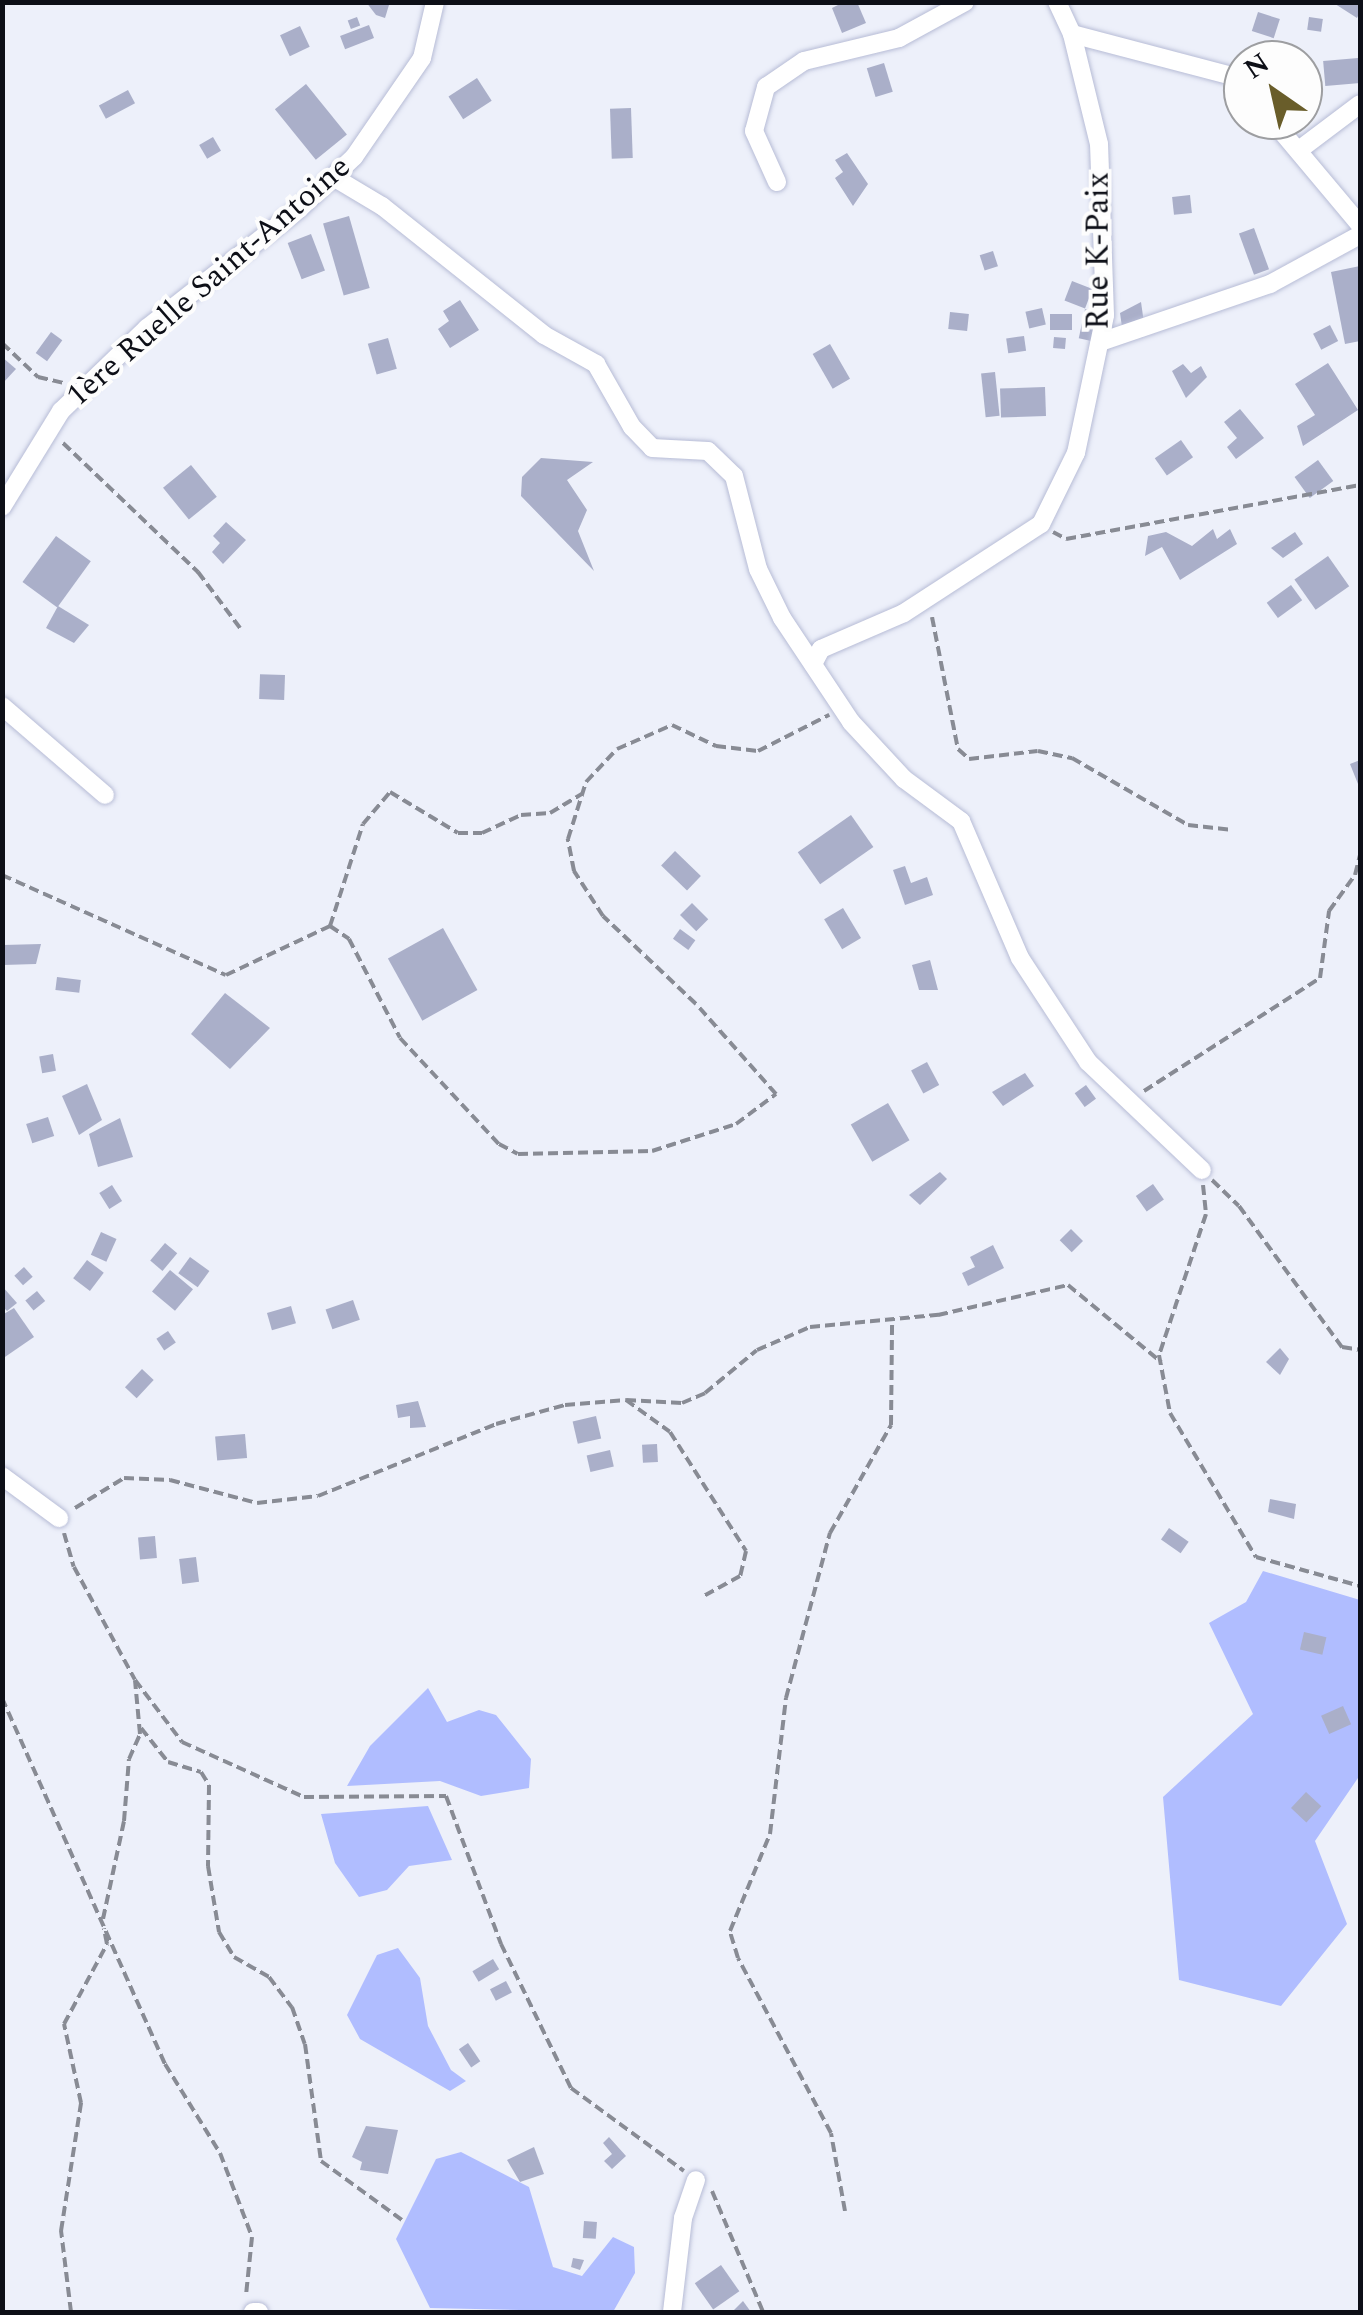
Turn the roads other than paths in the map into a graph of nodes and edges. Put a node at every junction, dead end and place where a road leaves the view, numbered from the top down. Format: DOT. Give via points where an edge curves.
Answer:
graph roads {
  1 [pos="435,2"];
  2 [pos="965,2"];
  3 [pos="1058,2"];
  4 [pos="1072,34"];
  5 [pos="1223,74"];
  6 [pos="1360,104"];
  7 [pos="1290,140"];
  8 [pos="1299,150"];
  9 [pos="335,178"];
  10 [pos="777,182"];
  11 [pos="1360,225"];
  12 [pos="1360,235"];
  13 [pos="1100,342"];
  14 [pos="2,507"];
  15 [pos="813,664"];
  16 [pos="2,706"];
  17 [pos="105,796"];
  18 [pos="1202,1170"];
  19 [pos="2,1476"];
  20 [pos="59,1518"];
  21 [pos="696,2180"];
  22 [pos="672,2312"];
  1 -- 9 [label="street, 1ère Ruelle Saint-Antoine" via="422,58"];
  2 -- 10 [label="street" via="884,44 804,61 766,87 754,131"];
  3 -- 4 [label="street, Rue K-Paix"];
  4 -- 5 [label="street"];
  4 -- 13 [label="street, Rue K-Paix" via="1099,144 1105,315"];
  6 -- 8 [label="street"];
  7 -- 8 [label="street"];
  8 -- 11 [label="street"];
  9 -- 14 [label="street, 1ère Ruelle Saint-Antoine" via="147,328 48,430"];
  9 -- 15 [label="street" via="382,206 544,335 596,364 632,428 652,448 708,451 734,476 758,568"];
  12 -- 13 [label="street" via="1270,284"];
  13 -- 15 [label="street, Rue K-Paix" via="1076,453 1041,524 929,598 821,649"];
  15 -- 18 [label="street" via="904,779 961,821 1020,958 1088,1062"];
  16 -- 17 [label="street"];
  19 -- 20 [label="street"];
  21 -- 22 [label="street" via="683,2218"];
}
